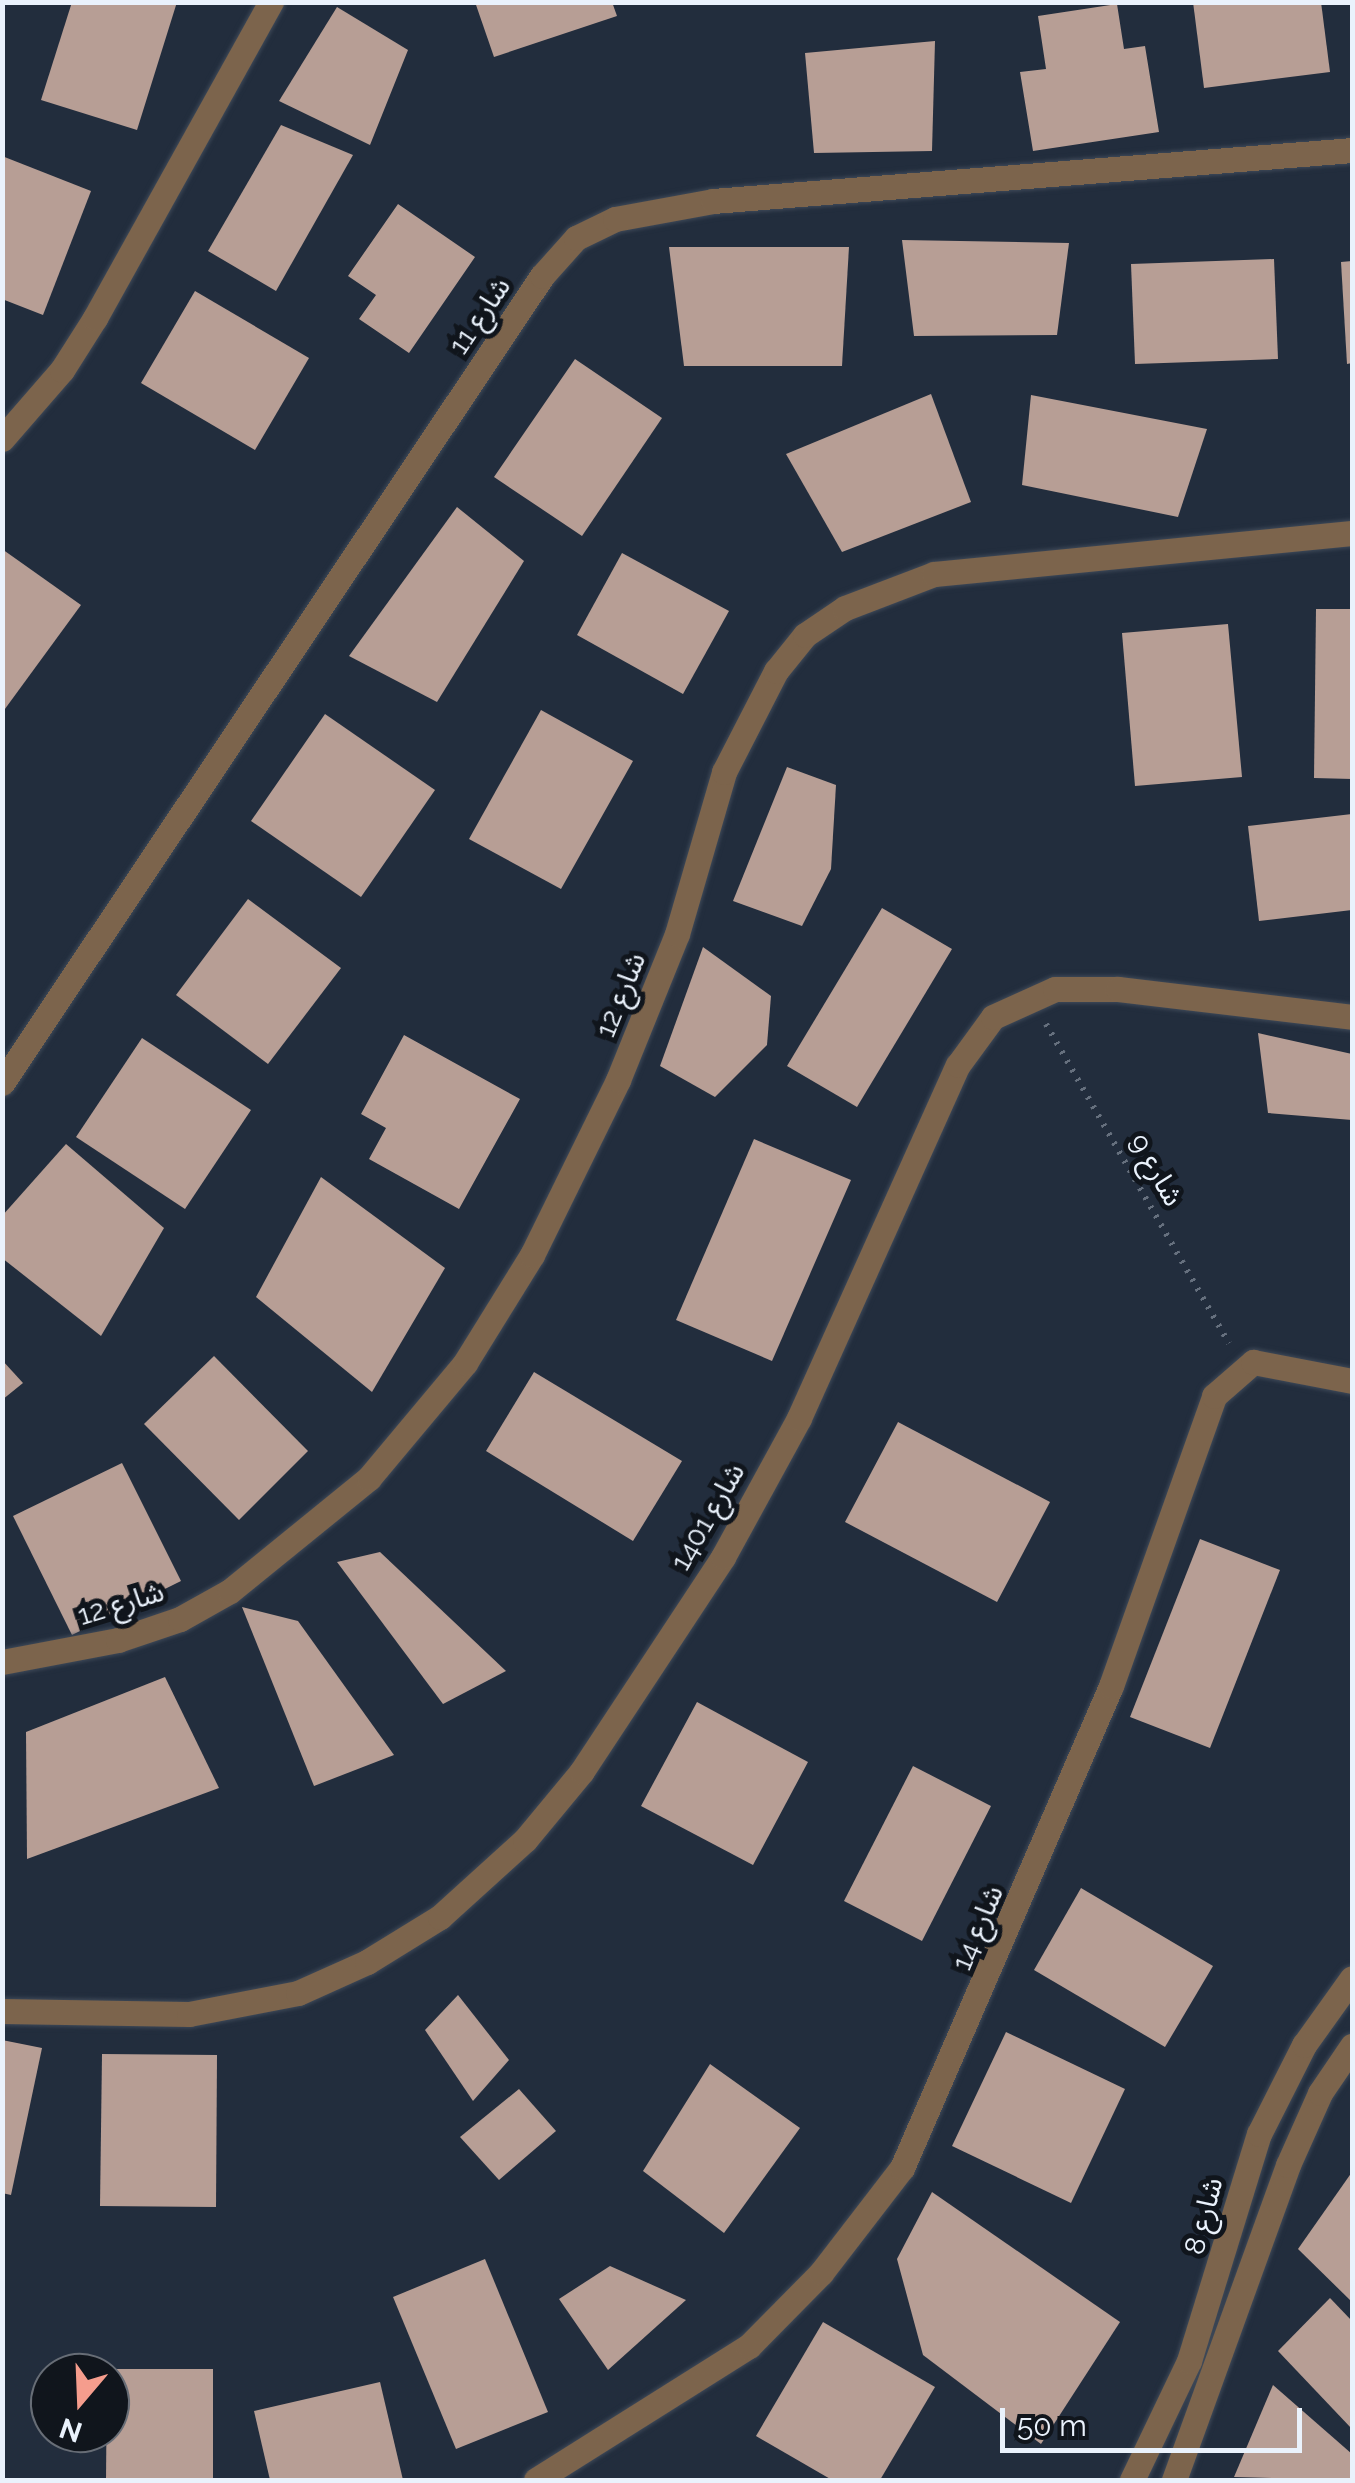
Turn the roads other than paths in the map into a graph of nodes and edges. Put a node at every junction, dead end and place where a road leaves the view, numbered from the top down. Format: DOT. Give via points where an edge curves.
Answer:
graph roads {
  1 [pos="271,2"];
  2 [pos="1352,150"];
  3 [pos="2,438"];
  4 [pos="1352,533"];
  5 [pos="1352,1016"];
  6 [pos="2,1083"];
  7 [pos="1352,1382"];
  8 [pos="2,1662"];
  9 [pos="1352,1978"];
  10 [pos="2,2011"];
  11 [pos="1352,2046"];
  12 [pos="536,2480"];
  13 [pos="1132,2480"];
  14 [pos="1174,2480"];
  1 -- 3 [label="street" via="95,318 62,370"];
  2 -- 6 [label="street, شارع 11" via="713,201 615,220 576,238 542,276"];
  4 -- 8 [label="street, شارع 12" via="934,574 845,608 805,635 776,671 724,772 677,934 618,1080 532,1254 465,1363 369,1478 230,1591 180,1619 118,1640"];
  5 -- 10 [label="street, شارع 1401" via="1118,988 1030,996 993,1017 958,1065 799,1418 723,1556 582,1771 525,1840 440,1918 298,1993 188,2014"];
  7 -- 12 [label="street, شارع 14" via="1276,1364 1242,1366 1214,1396 1110,1686 902,2168 820,2273 749,2346"];
  9 -- 13 [label="street, شارع 8" via="1304,2046 1259,2134 1189,2361"];
  11 -- 14 [label="street" via="1320,2094 1288,2165"];
}
